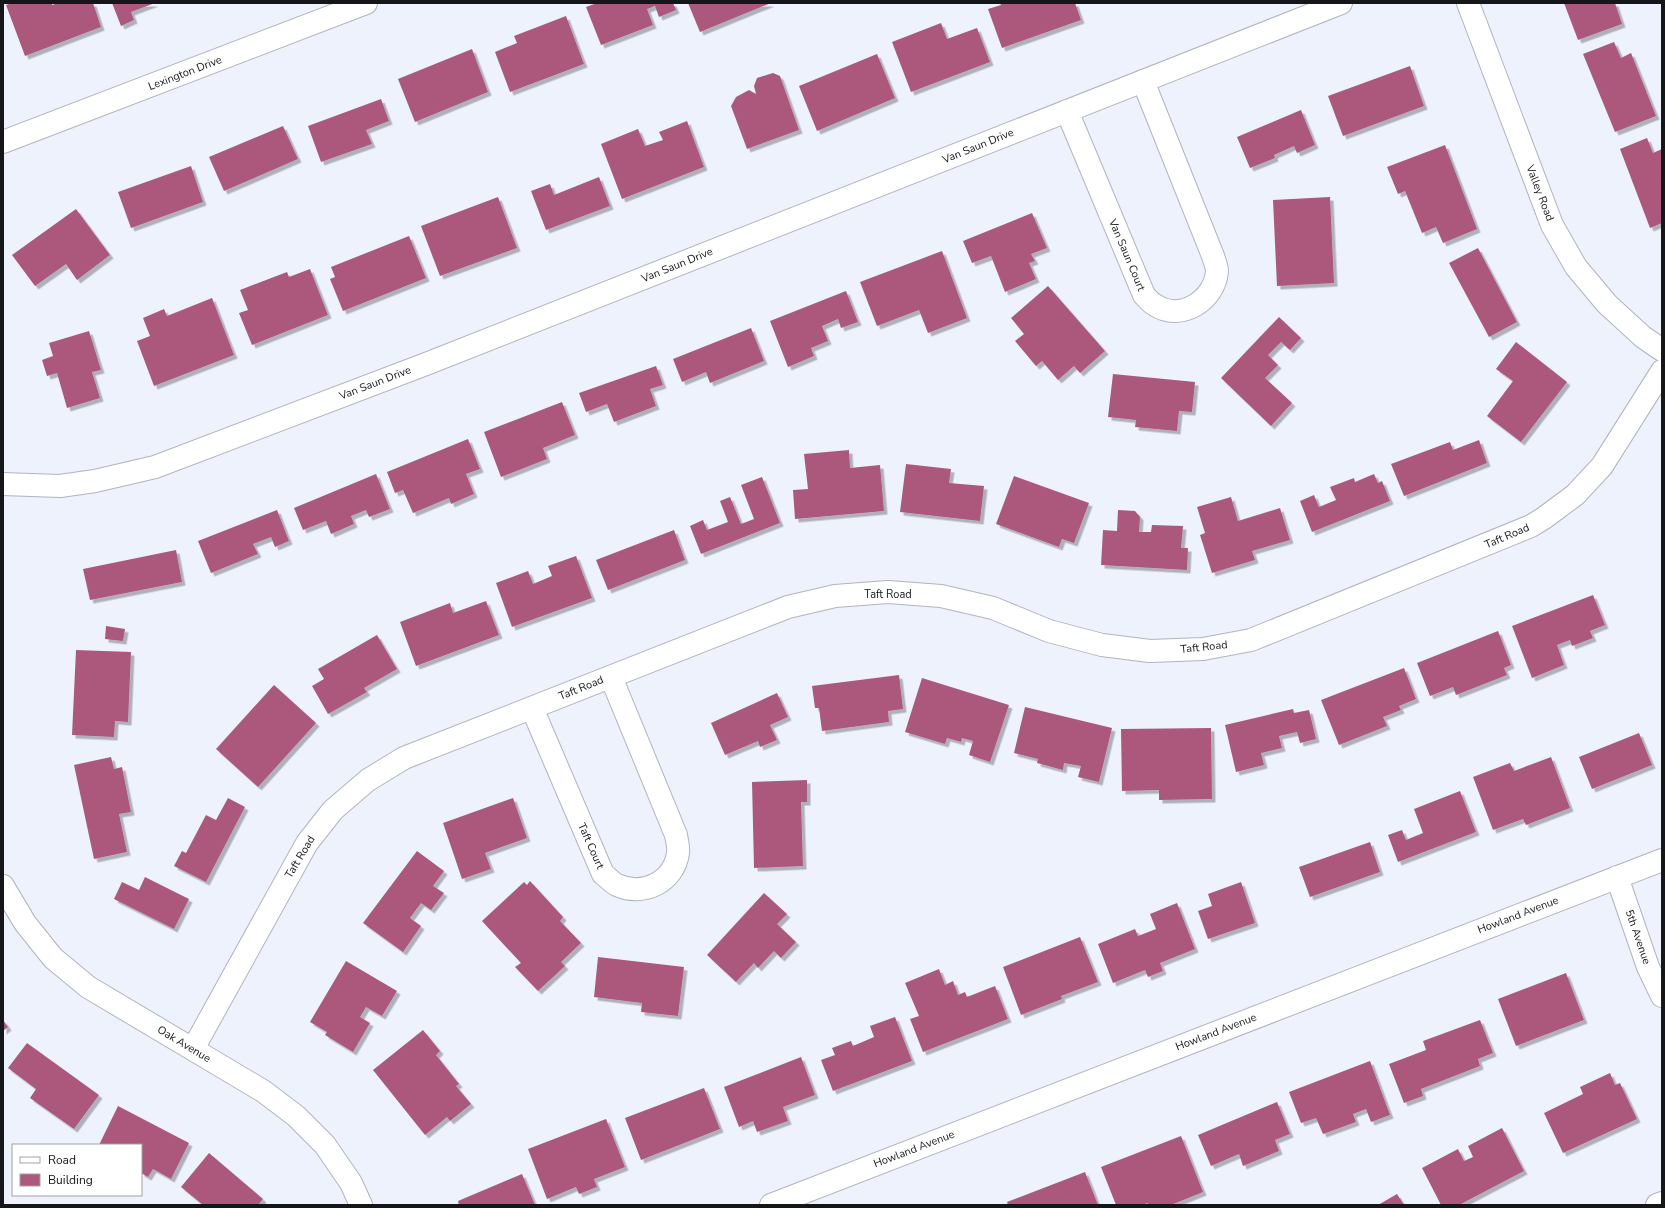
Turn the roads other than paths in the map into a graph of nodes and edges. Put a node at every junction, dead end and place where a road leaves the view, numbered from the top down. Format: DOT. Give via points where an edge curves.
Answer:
graph roads {
  1 [pos="366,3"];
  2 [pos="1341,3"];
  3 [pos="1468,3"];
  4 [pos="1143,81"];
  5 [pos="1067,111"];
  6 [pos="3,142"];
  7 [pos="1662,350"];
  8 [pos="1662,371"];
  9 [pos="3,484"];
  10 [pos="611,676"];
  11 [pos="532,708"];
  12 [pos="1662,860"];
  13 [pos="1617,877"];
  14 [pos="3,886"];
  15 [pos="1662,996"];
  16 [pos="193,1049"];
  17 [pos="1662,1203"];
  18 [pos="361,1205"];
  19 [pos="770,1205"];
  20 [pos="1657,1205"];
  1 -- 6 [label="street, Lexington Drive"];
  2 -- 4 [label="street, Van Saun Drive"];
  3 -- 7 [label="street, Valley Road" via="1552,225 1576,267 1607,304 1643,337"];
  4 -- 5 [label="street, Van Saun Drive"];
  4 -- 5 [label="street, Van Saun Court" via="1217,270 1213,288 1203,302 1188,310 1172,311 1156,306 1144,295"];
  5 -- 9 [label="street, Van Saun Drive" via="426,364 155,467 60,486"];
  8 -- 10 [label="street, Taft Road" via="1602,466 1576,495 1544,518 1531,526 1251,640 1203,649 1150,651 1102,645 1049,631 993,608 941,596 888,592 834,596 788,607"];
  10 -- 11 [label="street, Taft Road"];
  10 -- 11 [label="street, Taft Court" via="676,835 678,853 673,869 664,880 649,889 633,890 616,885 603,874"];
  11 -- 16 [label="street, Taft Road" via="404,758 368,780 333,810 307,843"];
  12 -- 13 [label="street, Howland Avenue"];
  13 -- 15 [label="street, 5th Avenue" via="1648,967"];
  13 -- 19 [label="street, Howland Avenue"];
  14 -- 16 [label="street, Oak Avenue" via="24,923 53,958 88,987"];
  16 -- 18 [label="street, Oak Avenue" via="263,1091 296,1116 325,1145 351,1183"];
  17 -- 20 [label="street"];
}
